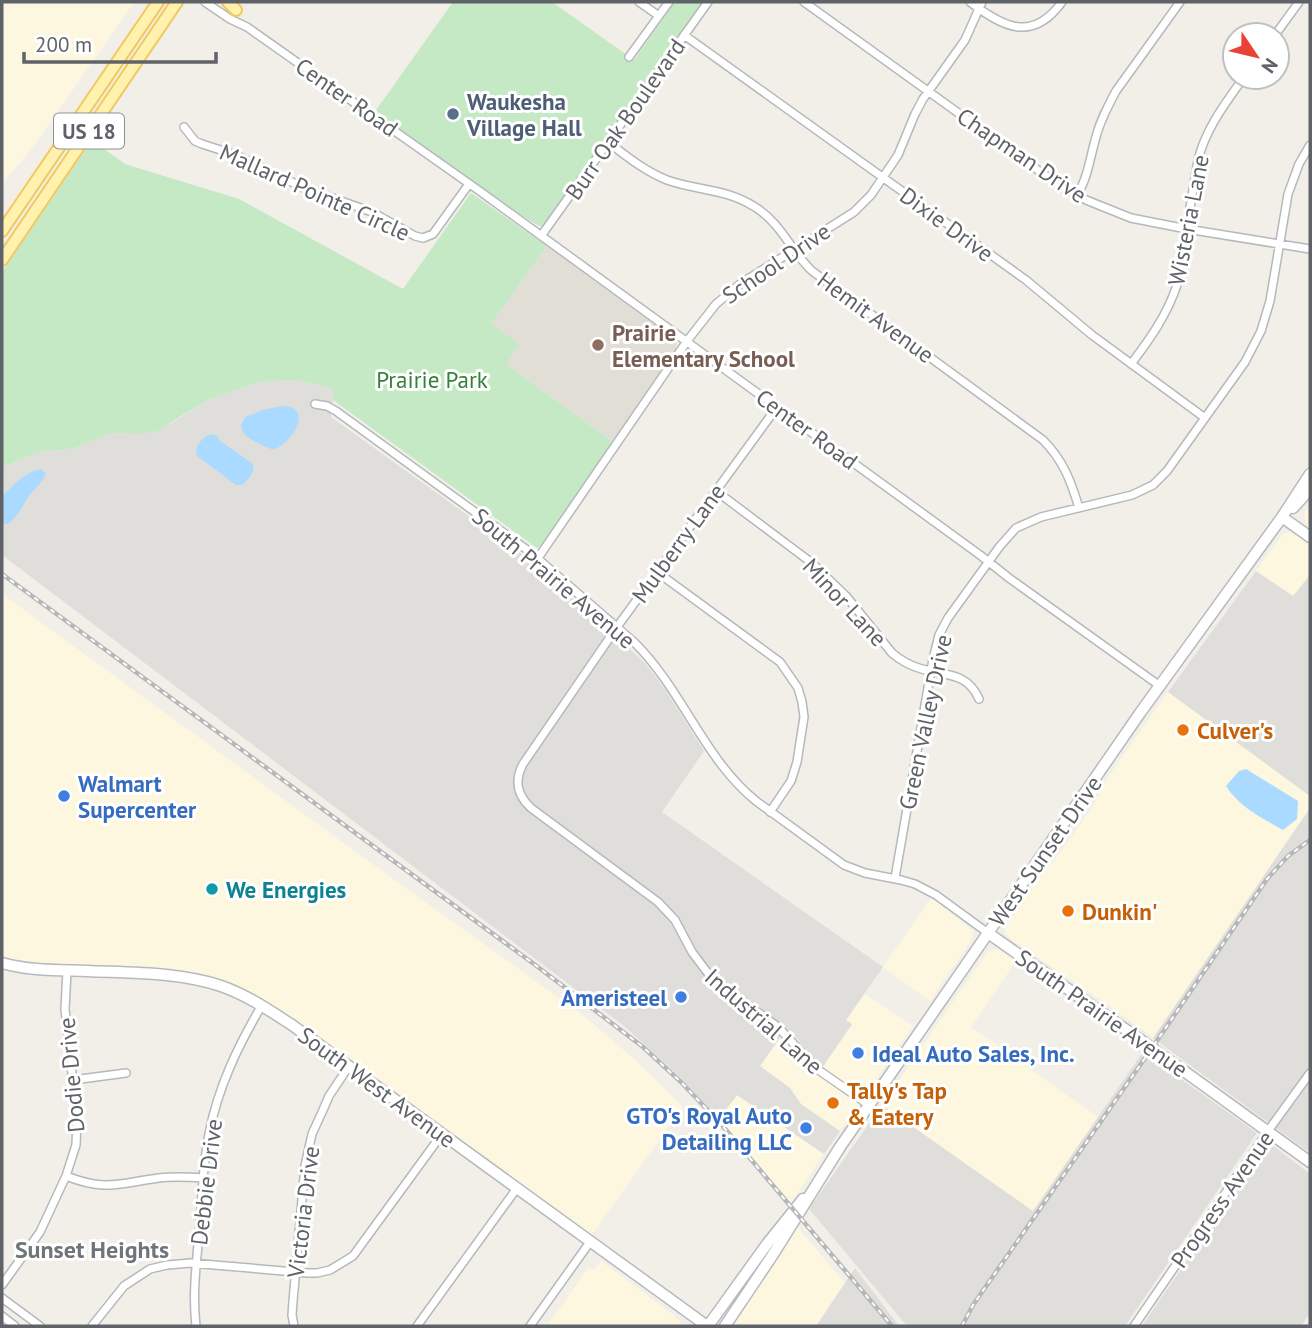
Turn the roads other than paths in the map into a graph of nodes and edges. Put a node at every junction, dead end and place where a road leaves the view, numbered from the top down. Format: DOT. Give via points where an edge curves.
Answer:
graph roads {
  1 [pos="158,2"];
  2 [pos="171,2"];
  3 [pos="177,2"];
  4 [pos="205,2"];
  5 [pos="639,2"];
  6 [pos="669,2"];
  7 [pos="708,2"];
  8 [pos="804,2"];
  9 [pos="970,2"];
  10 [pos="1062,2"];
  11 [pos="1180,2"];
  12 [pos="1299,2"];
  13 [pos="230,5"];
  14 [pos="981,6"];
  15 [pos="659,16"];
  16 [pos="1285,21"];
  17 [pos="247,27"];
  18 [pos="684,35"];
  19 [pos="629,58"];
  20 [pos="117,90"];
  21 [pos="1234,91"];
  22 [pos="929,92"];
  23 [pos="184,127"];
  24 [pos="608,142"];
  25 [pos="1310,145"];
  26 [pos="883,178"];
  27 [pos="469,184"];
  28 [pos="1077,195"];
  29 [pos="1187,229"];
  30 [pos="2,231"];
  31 [pos="541,236"];
  32 [pos="1280,243"];
  33 [pos="1310,248"];
  34 [pos="794,250"];
  35 [pos="2,260"];
  36 [pos="687,341"];
  37 [pos="1131,364"];
  38 [pos="315,404"];
  39 [pos="777,407"];
  40 [pos="1205,418"];
  41 [pos="1310,474"];
  42 [pos="1310,489"];
  43 [pos="716,491"];
  44 [pos="1079,508"];
  45 [pos="1282,517"];
  46 [pos="1310,537"];
  47 [pos="538,558"];
  48 [pos="989,562"];
  49 [pos="657,572"];
  50 [pos="617,627"];
  51 [pos="931,671"];
  52 [pos="1160,686"];
  53 [pos="979,699"];
  54 [pos="518,787"];
  55 [pos="770,812"];
  56 [pos="895,878"];
  57 [pos="988,933"];
  58 [pos="2,963"];
  59 [pos="67,971"];
  60 [pos="262,1005"];
  61 [pos="349,1066"];
  62 [pos="126,1073"];
  63 [pos="1310,1073"];
  64 [pos="73,1080"];
  65 [pos="869,1105"];
  66 [pos="1268,1131"];
  67 [pos="442,1134"];
  68 [pos="1310,1162"];
  69 [pos="66,1176"];
  70 [pos="204,1178"];
  71 [pos="517,1188"];
  72 [pos="813,1188"];
  73 [pos="590,1242"];
  74 [pos="196,1264"];
  75 [pos="296,1272"];
  76 [pos="2,1285"];
  77 [pos="2,1298"];
  78 [pos="2,1316"];
  79 [pos="15,1326"];
  80 [pos="40,1326"];
  81 [pos="92,1326"];
  82 [pos="196,1326"];
  83 [pos="294,1326"];
  84 [pos="417,1326"];
  85 [pos="530,1326"];
  86 [pos="707,1326"];
  87 [pos="725,1326"];
  88 [pos="1134,1326"];
  1 -- 30 [label="main road, US 18"];
  2 -- 20 [label="main road" via="134,55"];
  3 -- 20 [label="main road, US 18"];
  4 -- 17 [label="street, Center Road"];
  5 -- 15 [label="street"];
  6 -- 15 [label="street, Burr Oak Boulevard"];
  7 -- 18 [label="street, Burr Oak Boulevard"];
  8 -- 22 [label="street, Chapman Drive"];
  9 -- 14 [label="street"];
  10 -- 14 [label="street" via="1044,21 1026,27 996,21"];
  11 -- 28 [label="street" via="1108,105"];
  12 -- 16 [label="street"];
  13 -- 17 [label="street, Center Road"];
  14 -- 22 [label="street, School Drive" via="965,40"];
  15 -- 19 [label="street, Burr Oak Boulevard"];
  17 -- 27 [label="street, Center Road"];
  18 -- 24 [label="street, Burr Oak Boulevard"];
  18 -- 26 [label="street, Dixie Drive"];
  20 -- 35 [label="main road, US 18"];
  21 -- 29 [label="street, Wisteria Lane" via="1203,141"];
  22 -- 26 [label="street, School Drive"];
  22 -- 28 [label="street, Chapman Drive"];
  23 -- 27 [label="street, Mallard Pointe Circle" via="195,141 372,212 419,238 433,234"];
  24 -- 31 [label="street, Burr Oak Boulevard"];
  24 -- 34 [label="street, Hemit Avenue" via="667,180 726,193 754,206 778,226"];
  25 -- 32 [label="street, Green Valley Drive" via="1291,185"];
  26 -- 34 [label="street, School Drive" via="854,212"];
  26 -- 37 [label="street, Dixie Drive" via="1026,280"];
  27 -- 31 [label="street, Center Road"];
  28 -- 29 [label="street, Chapman Drive" via="1131,218"];
  29 -- 32 [label="street, Chapman Drive"];
  29 -- 37 [label="street, Wisteria Lane" via="1172,301"];
  31 -- 36 [label="street, Center Road"];
  32 -- 33 [label="street, Chapman Drive"];
  32 -- 40 [label="street, Green Valley Drive" via="1261,331"];
  34 -- 36 [label="street, School Drive" via="726,295"];
  34 -- 44 [label="street, Hemit Avenue" via="812,271 1043,440 1067,471"];
  36 -- 39 [label="street, Center Road"];
  36 -- 47 [label="street, School Drive"];
  37 -- 40 [label="street, Dixie Drive"];
  38 -- 47 [label="street, South Prairie Avenue" via="336,411"];
  39 -- 43 [label="street, Mulberry Lane"];
  39 -- 48 [label="street, Center Road"];
  40 -- 44 [label="street, Green Valley Drive" via="1153,485"];
  41 -- 45 [label="main road, West Sunset Drive"];
  42 -- 45 [label="main road, West Sunset Drive"];
  43 -- 49 [label="street, Mulberry Lane"];
  43 -- 51 [label="street, Minor Lane" via="812,563 892,653"];
  44 -- 48 [label="street, Green Valley Drive" via="1021,526"];
  45 -- 46 [label="main road"];
  45 -- 52 [label="main road, West Sunset Drive"];
  47 -- 50 [label="street, South Prairie Avenue"];
  48 -- 51 [label="street, Green Valley Drive" via="943,626"];
  48 -- 52 [label="street, Center Road"];
  49 -- 50 [label="street, Mulberry Lane"];
  49 -- 55 [label="street" via="780,662 798,688 804,717 797,762 791,781"];
  50 -- 54 [label="street, Mulberry Lane" via="523,764"];
  50 -- 55 [label="street, South Prairie Avenue" via="660,671 724,770"];
  51 -- 53 [label="street, Minor Lane" via="966,681"];
  51 -- 56 [label="street, Green Valley Drive"];
  52 -- 57 [label="main road, West Sunset Drive"];
  54 -- 65 [label="street, Industrial Lane" via="531,808 668,912 713,980 778,1027 817,1069"];
  55 -- 56 [label="street, South Prairie Avenue" via="852,869"];
  56 -- 57 [label="street, South Prairie Avenue" via="936,895"];
  57 -- 65 [label="main road, West Sunset Drive"];
  57 -- 66 [label="main road, South Prairie Avenue"];
  58 -- 59 [label="main road, South West Avenue"];
  59 -- 60 [label="main road, South West Avenue" via="188,978 221,986"];
  59 -- 64 [label="street, Dodie Drive" via="65,1009"];
  60 -- 61 [label="main road, South West Avenue"];
  60 -- 70 [label="street, Debbie Drive" via="233,1057 216,1104"];
  61 -- 67 [label="main road, South West Avenue"];
  61 -- 75 [label="street, Victoria Drive" via="312,1134 304,1166"];
  62 -- 64 [label="street"];
  63 -- 66 [label="street, Progress Avenue"];
  64 -- 69 [label="street, Dodie Drive" via="77,1135"];
  65 -- 72 [label="main road, West Sunset Drive"];
  66 -- 68 [label="main road, South Prairie Avenue"];
  66 -- 88 [label="street, Progress Avenue"];
  67 -- 71 [label="main road, South West Avenue"];
  67 -- 75 [label="street" via="353,1256 325,1272"];
  69 -- 70 [label="street" via="103,1186 162,1177"];
  69 -- 76 [label="street, Dodie Drive" via="40,1233"];
  70 -- 74 [label="street, Debbie Drive"];
  71 -- 73 [label="main road, South West Avenue"];
  71 -- 84 [label="street"];
  72 -- 86 [label="main road, West Sunset Drive"];
  72 -- 87 [label="main road, West Sunset Drive"];
  73 -- 85 [label="street"];
  73 -- 86 [label="main road, South West Avenue"];
  74 -- 75 [label="street"];
  74 -- 81 [label="street" via="167,1265 135,1277 118,1291"];
  74 -- 82 [label="street, Debbie Drive"];
  75 -- 83 [label="street, Victoria Drive"];
  77 -- 80 [label="street"];
  78 -- 79 [label="street"];
}
